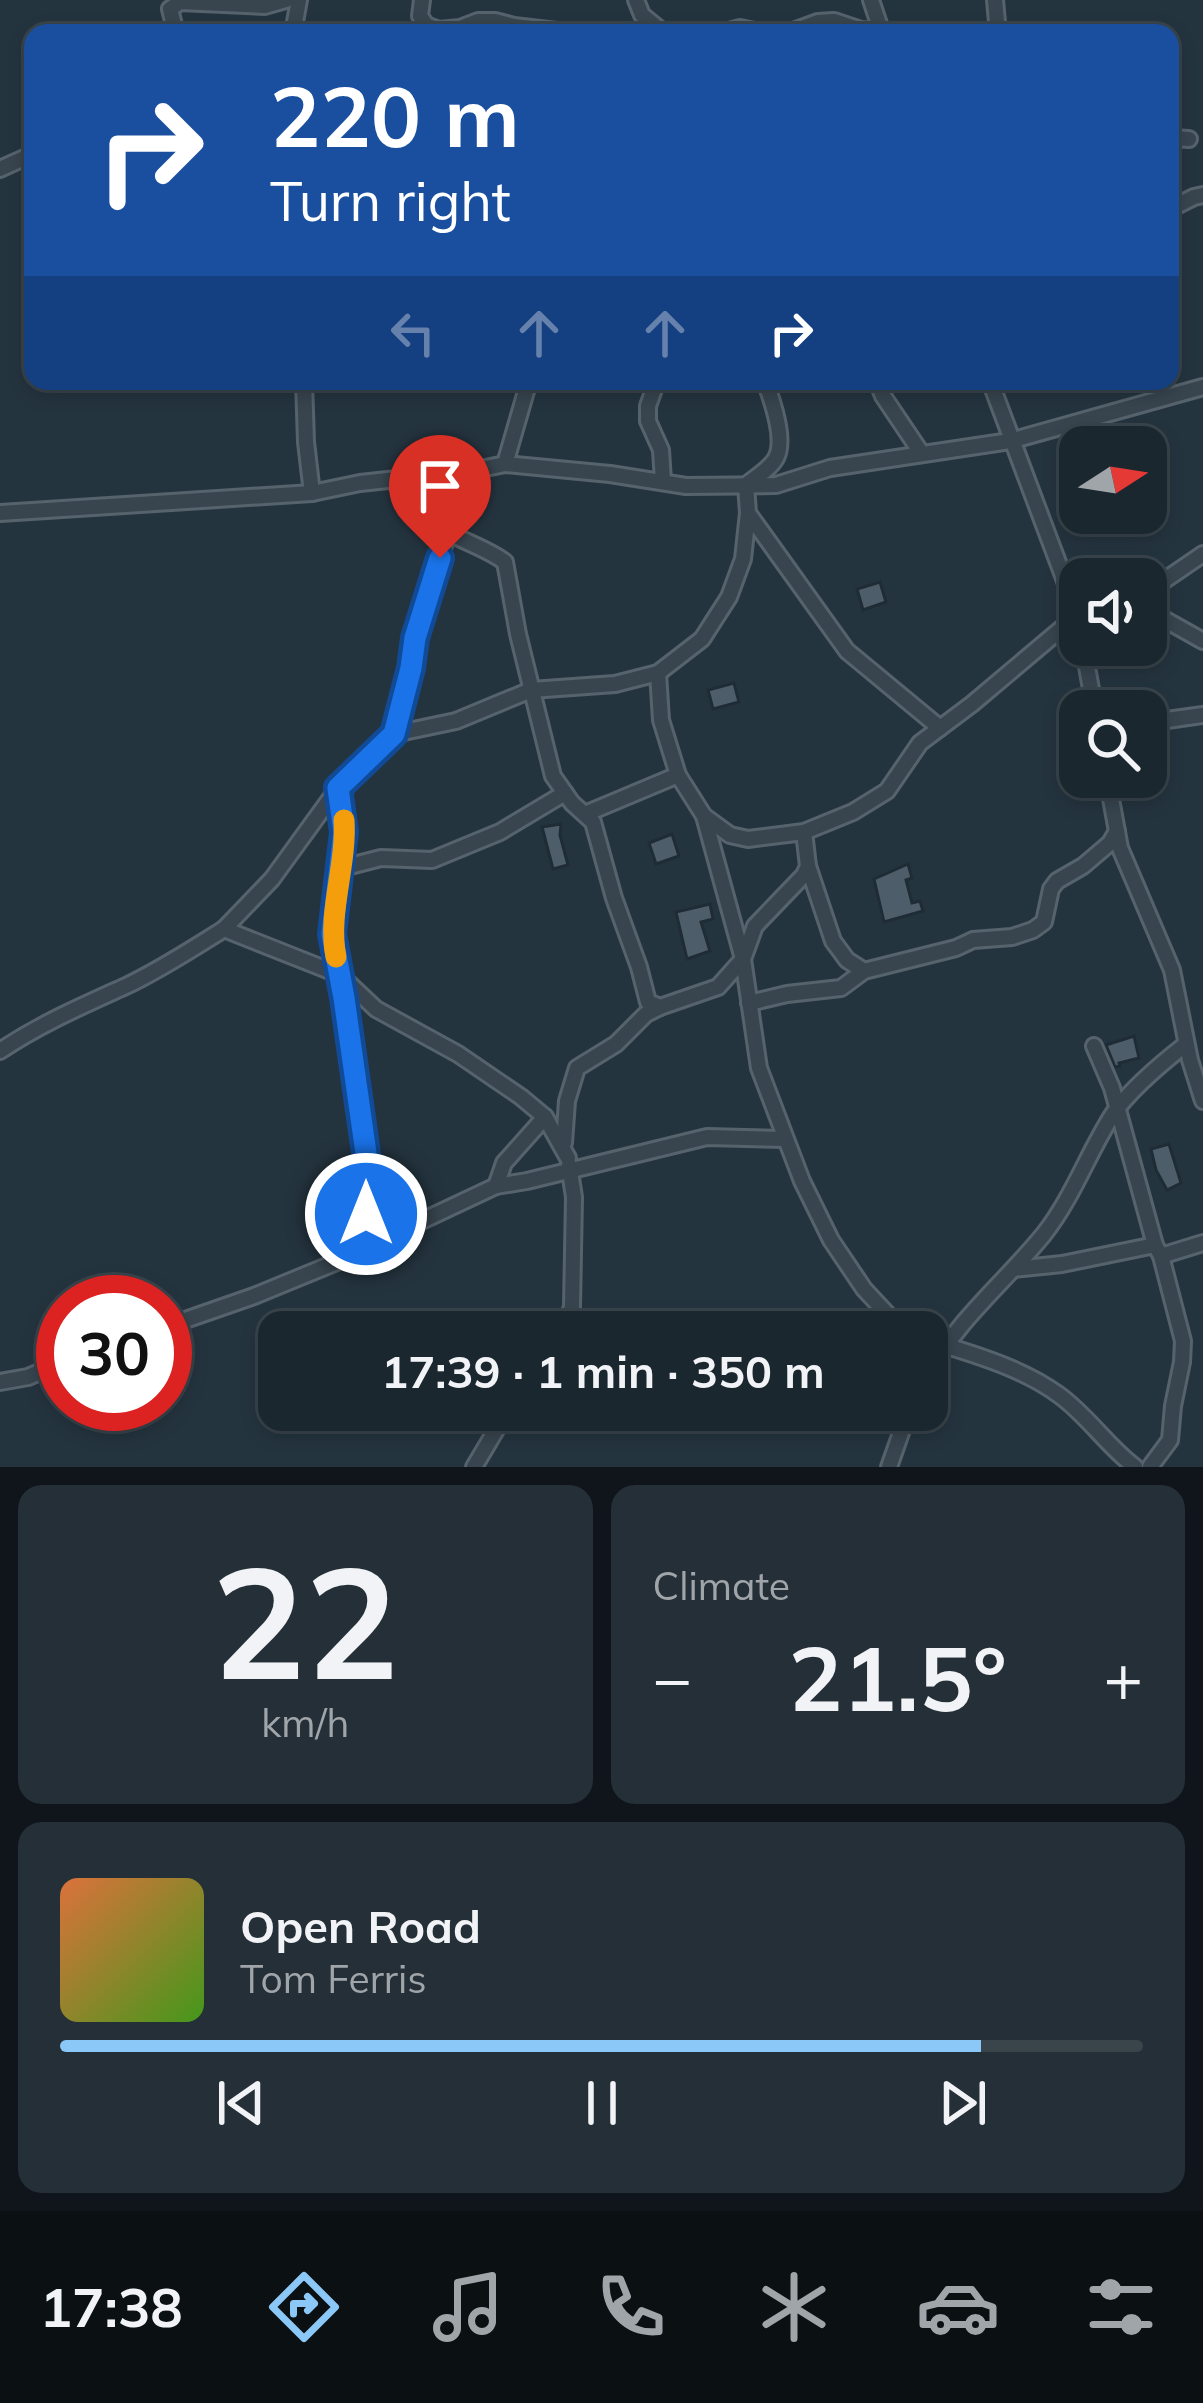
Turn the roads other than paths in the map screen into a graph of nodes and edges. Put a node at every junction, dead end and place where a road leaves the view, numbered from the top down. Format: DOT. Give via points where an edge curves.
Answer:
graph roads {
  1 [pos="286,0"];
  2 [pos="636,0"];
  3 [pos="174,24"];
  4 [pos="470,24"];
  5 [pos="506,24"];
  6 [pos="653,24"];
  7 [pos="813,24"];
  8 [pos="843,24"];
  9 [pos="1179,138"];
  10 [pos="1189,139"];
  11 [pos="1203,387"];
  12 [pos="304,390"];
  13 [pos="526,390"];
  14 [pos="654,390"];
  15 [pos="768,390"];
  16 [pos="881,390"];
  17 [pos="993,390"];
  18 [pos="1010,441"];
  19 [pos="922,454"];
  20 [pos="505,464"];
  21 [pos="393,480"];
  22 [pos="663,481"];
  23 [pos="746,485"];
  24 [pos="312,493"];
  25 [pos="0,513"];
  26 [pos="748,513"];
  27 [pos="449,532"];
  28 [pos="1203,554"];
  29 [pos="1059,565"];
  30 [pos="1167,578"];
  31 [pos="1167,621"];
  32 [pos="1059,629"];
  33 [pos="1203,641"];
  34 [pos="658,673"];
  35 [pos="531,690"];
  36 [pos="1203,716"];
  37 [pos="1167,720"];
  38 [pos="940,728"];
  39 [pos="394,734"];
  40 [pos="678,775"];
  41 [pos="338,788"];
  42 [pos="565,793"];
  43 [pos="1111,798"];
  44 [pos="585,814"];
  45 [pos="704,816"];
  46 [pos="1117,831"];
  47 [pos="804,832"];
  48 [pos="808,866"];
  49 [pos="342,868"];
  50 [pos="224,929"];
  51 [pos="743,959"];
  52 [pos="865,971"];
  53 [pos="340,975"];
  54 [pos="749,1004"];
  55 [pos="660,1007"];
  56 [pos="1186,1044"];
  57 [pos="1094,1046"];
  58 [pos="0,1051"];
  59 [pos="1203,1101"];
  60 [pos="1116,1109"];
  61 [pos="545,1117"];
  62 [pos="785,1139"];
  63 [pos="569,1164"];
  64 [pos="496,1186"];
  65 [pos="1203,1244"];
  66 [pos="358,1250"];
  67 [pos="1158,1251"];
  68 [pos="1014,1269"];
  69 [pos="571,1311"];
  70 [pos="884,1311"];
  71 [pos="192,1318"];
  72 [pos="948,1345"];
  73 [pos="948,1346"];
  74 [pos="36,1374"];
  75 [pos="0,1382"];
  76 [pos="495,1431"];
  77 [pos="902,1431"];
  78 [pos="474,1467"];
  79 [pos="889,1467"];
  80 [pos="1135,1467"];
  81 [pos="1150,1467"];
  1 -- 3 [label="street" via="181,2 170,9"];
  2 -- 6 [label="street"];
  4 -- 5 [label="street"];
  7 -- 8 [label="street"];
  9 -- 10 [label="street"];
  11 -- 18 [label="street"];
  12 -- 24 [label="street"];
  13 -- 20 [label="street"];
  14 -- 22 [label="street" via="648,422"];
  15 -- 23 [label="street" via="779,450"];
  16 -- 19 [label="street"];
  17 -- 18 [label="street"];
  18 -- 19 [label="street"];
  18 -- 29 [label="street"];
  19 -- 23 [label="street"];
  20 -- 21 [label="street"];
  20 -- 22 [label="street"];
  21 -- 24 [label="street"];
  21 -- 27 [label="street"];
  22 -- 23 [label="street"];
  23 -- 26 [label="street"];
  24 -- 25 [label="street"];
  26 -- 34 [label="street" via="728,597 702,639"];
  26 -- 38 [label="street" via="848,651"];
  27 -- 35 [label="street" via="506,562"];
  27 -- 39 [label="street"];
  28 -- 30 [label="street"];
  31 -- 33 [label="street"];
  32 -- 38 [label="street"];
  34 -- 35 [label="street"];
  34 -- 40 [label="street"];
  35 -- 39 [label="street" via="456,721"];
  35 -- 42 [label="street" via="553,776"];
  36 -- 37 [label="street"];
  38 -- 47 [label="street" via="887,791"];
  39 -- 41 [label="street"];
  40 -- 44 [label="street"];
  40 -- 45 [label="street"];
  41 -- 49 [label="street"];
  41 -- 50 [label="street"];
  42 -- 44 [label="street"];
  42 -- 49 [label="street" via="432,860 381,858"];
  43 -- 46 [label="street"];
  44 -- 55 [label="street" via="648,1002"];
  45 -- 47 [label="street" via="748,839"];
  45 -- 51 [label="street"];
  46 -- 52 [label="street" via="1051,889 1044,922 1033,930"];
  46 -- 56 [label="street" via="1172,970"];
  47 -- 48 [label="street"];
  48 -- 51 [label="street" via="754,926"];
  48 -- 52 [label="street" via="833,941"];
  49 -- 53 [label="street" via="332,934"];
  50 -- 53 [label="street"];
  50 -- 58 [label="street"];
  51 -- 54 [label="street"];
  51 -- 55 [label="street" via="718,987"];
  52 -- 54 [label="street" via="841,988"];
  53 -- 61 [label="street" via="376,1009 458,1054"];
  53 -- 66 [label="street" via="366,1153"];
  54 -- 62 [label="street" via="759,1068"];
  55 -- 63 [label="street" via="577,1068 562,1137"];
  56 -- 59 [label="street"];
  56 -- 60 [label="street"];
  57 -- 60 [label="street"];
  60 -- 67 [label="street"];
  60 -- 68 [label="street" via="1046,1231"];
  61 -- 63 [label="street"];
  61 -- 64 [label="street" via="504,1163"];
  62 -- 63 [label="street" via="707,1137"];
  62 -- 70 [label="street" via="831,1240"];
  63 -- 64 [label="street"];
  63 -- 69 [label="street"];
  64 -- 66 [label="street"];
  65 -- 67 [label="street"];
  66 -- 71 [label="street"];
  67 -- 68 [label="street"];
  67 -- 81 [label="street" via="1183,1341 1170,1440"];
  68 -- 72 [label="street"];
  73 -- 80 [label="street" via="1060,1396"];
  74 -- 75 [label="street"];
  76 -- 78 [label="street"];
  77 -- 79 [label="street"];
}
